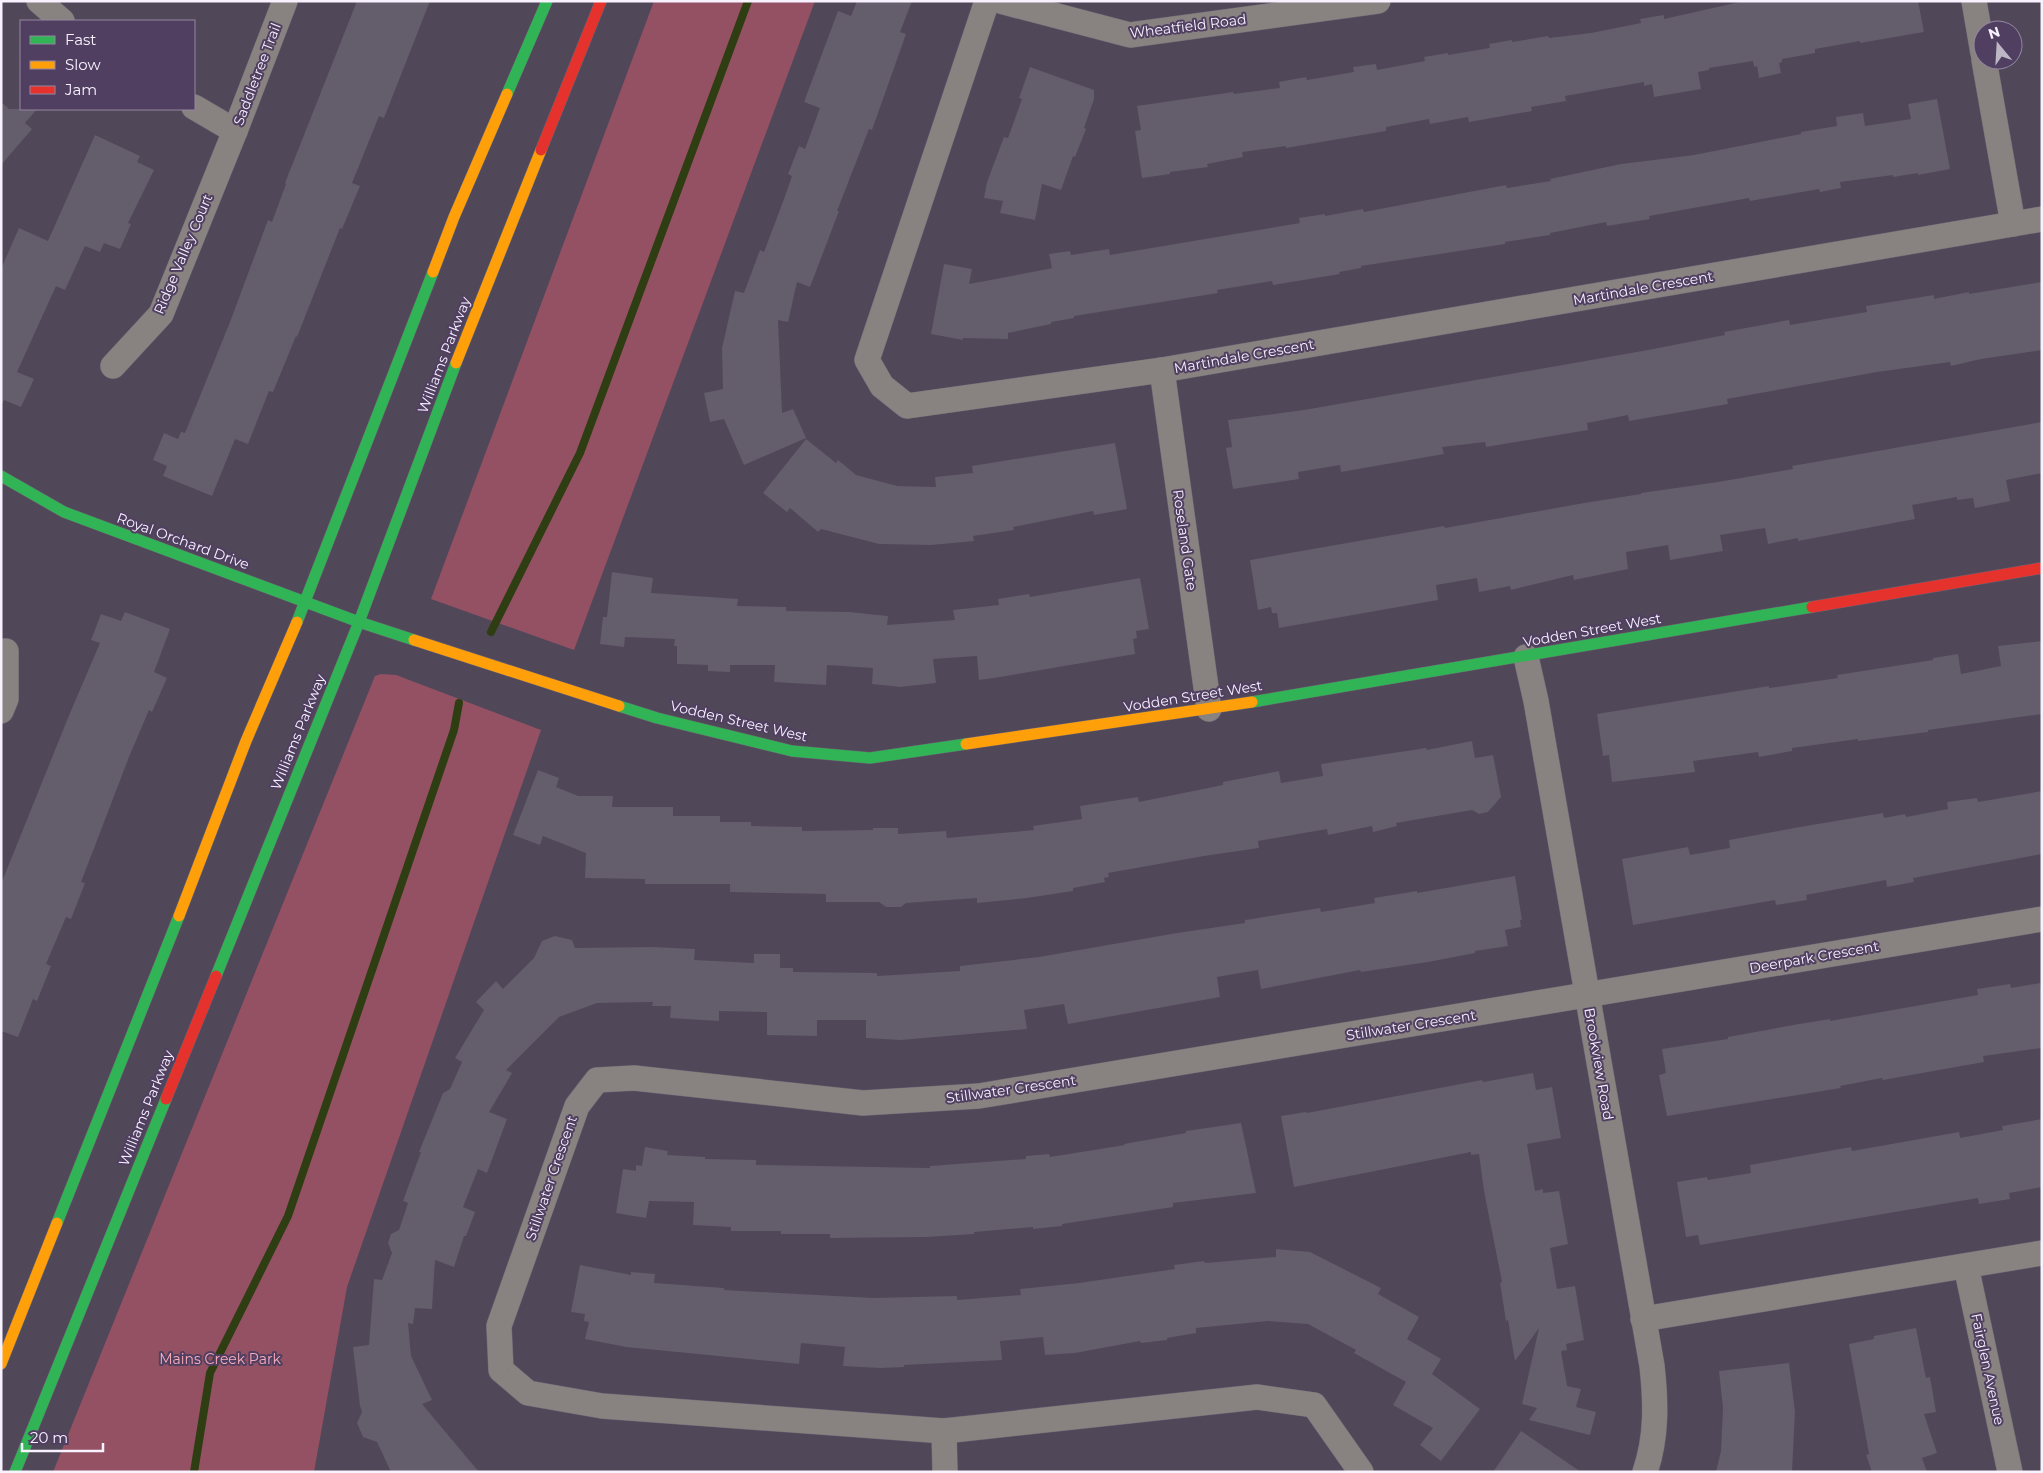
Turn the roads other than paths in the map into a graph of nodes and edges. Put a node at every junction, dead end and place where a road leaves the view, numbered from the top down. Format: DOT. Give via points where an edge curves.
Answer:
graph roads {
  1 [pos="39,1"];
  2 [pos="285,1"];
  3 [pos="548,1"];
  4 [pos="601,1"];
  5 [pos="987,1"];
  6 [pos="1000,1"];
  7 [pos="1378,1"];
  8 [pos="1974,1"];
  9 [pos="61,20"];
  10 [pos="1977,20"];
  11 [pos="1986,70"];
  12 [pos="195,109"];
  13 [pos="235,131"];
  14 [pos="2042,219"];
  15 [pos="2013,224"];
  16 [pos="113,366"];
  17 [pos="1162,370"];
  18 [pos="1,476"];
  19 [pos="2042,568"];
  20 [pos="306,602"];
  21 [pos="359,622"];
  22 [pos="6,651"];
  23 [pos="1526,657"];
  24 [pos="1209,710"];
  25 [pos="1,711"];
  26 [pos="2042,919"];
  27 [pos="1587,996"];
  28 [pos="2042,1252"];
  29 [pos="1966,1266"];
  30 [pos="1644,1318"];
  31 [pos="1,1364"];
  32 [pos="944,1431"];
  33 [pos="15,1472"];
  34 [pos="945,1472"];
  35 [pos="1361,1472"];
  36 [pos="1645,1472"];
  37 [pos="2010,1472"];
  1 -- 9 [label="street"];
  2 -- 13 [label="street, Saddletree Trail"];
  3 -- 20 [label="main road" via="454,217"];
  4 -- 21 [label="main road, Williams Parkway" via="462,345"];
  5 -- 17 [label="street, Martindale Crescent" via="867,360 882,386 907,406"];
  6 -- 7 [label="street, Wheatfield Road" via="1130,35"];
  8 -- 10 [label="street"];
  11 -- 15 [label="street"];
  12 -- 13 [label="street, Saddletree Trail"];
  13 -- 16 [label="street, Ridge Valley Court" via="161,314"];
  14 -- 15 [label="street, Martindale Crescent"];
  15 -- 17 [label="street, Martindale Crescent"];
  17 -- 24 [label="street, Roseland Gate"];
  18 -- 20 [label="main road, Royal Orchard Drive" via="64,512"];
  19 -- 23 [label="main road, Vodden Street West"];
  20 -- 21 [label="main road, Royal Orchard Drive"];
  20 -- 31 [label="main road" via="246,741 118,1076"];
  21 -- 24 [label="main road, Vodden Street West" via="658,718 792,750 870,758"];
  21 -- 33 [label="main road, Williams Parkway"];
  22 -- 25 [label="street" via="6,699"];
  23 -- 24 [label="main road, Vodden Street West"];
  23 -- 27 [label="street, Brookview Road"];
  26 -- 27 [label="street, Deerpark Crescent"];
  27 -- 30 [label="street, Brookview Road"];
  27 -- 32 [label="street, Stillwater Crescent" via="979,1096 863,1103 634,1078 597,1080 577,1106 499,1326 501,1370 528,1393 602,1406"];
  28 -- 29 [label="street"];
  29 -- 30 [label="street"];
  29 -- 37 [label="street, Fairglen Avenue"];
  30 -- 36 [label="street, Brookview Road" via="1652,1366 1655,1421"];
  32 -- 34 [label="street"];
  32 -- 35 [label="street, Stillwater Crescent" via="1257,1397 1314,1405"];
}
